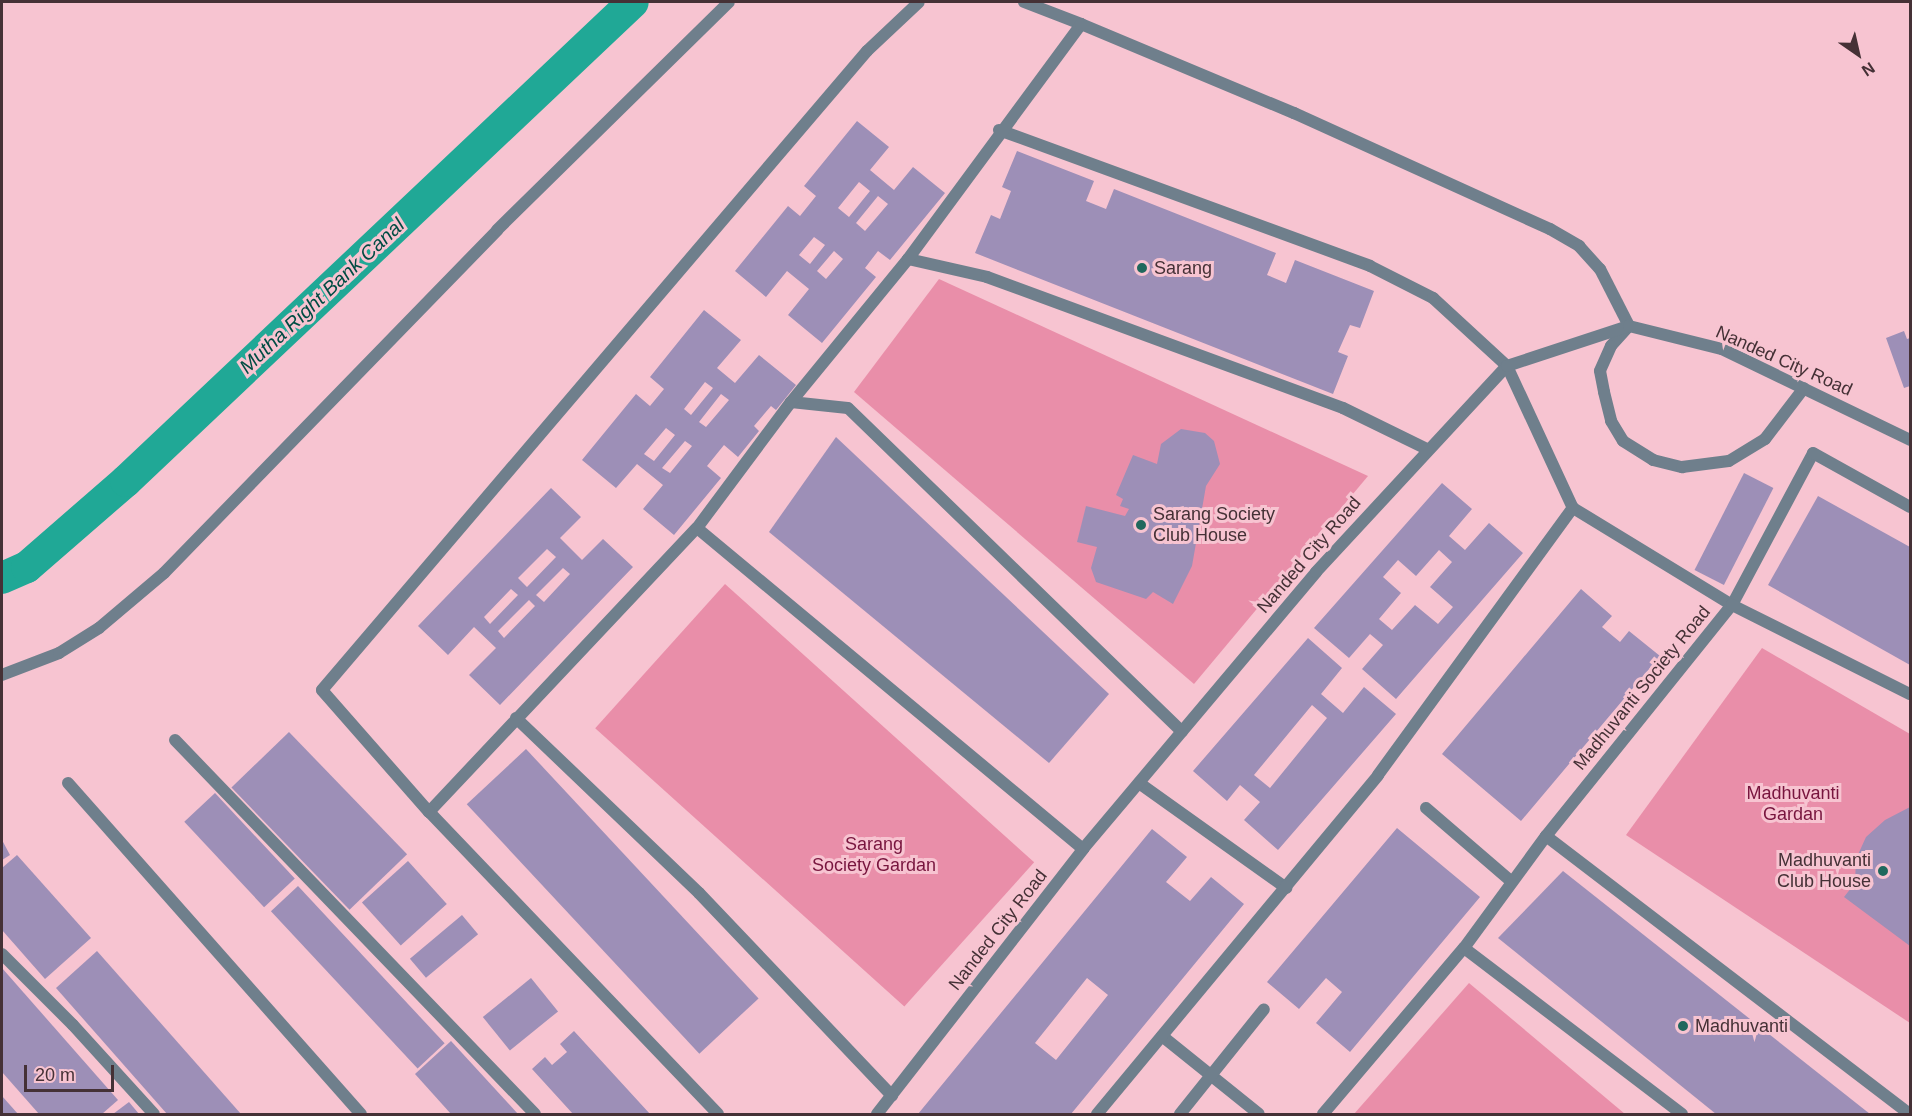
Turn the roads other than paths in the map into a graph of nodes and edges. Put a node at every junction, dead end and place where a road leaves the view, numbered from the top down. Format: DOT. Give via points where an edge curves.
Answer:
graph roads {
  1 [pos="729,2"];
  2 [pos="918,2"];
  3 [pos="1024,2"];
  4 [pos="1081,24"];
  5 [pos="999,130"];
  6 [pos="908,259"];
  7 [pos="1629,326"];
  8 [pos="1507,366"];
  9 [pos="1804,388"];
  10 [pos="791,402"];
  11 [pos="1911,440"];
  12 [pos="1427,449"];
  13 [pos="1911,507"];
  14 [pos="1572,508"];
  15 [pos="697,528"];
  16 [pos="1732,605"];
  17 [pos="2,675"];
  18 [pos="1911,694"];
  19 [pos="516,718"];
  20 [pos="1182,732"];
  21 [pos="176,740"];
  22 [pos="68,783"];
  23 [pos="1139,783"];
  24 [pos="1426,808"];
  25 [pos="429,812"];
  26 [pos="1546,836"];
  27 [pos="1083,849"];
  28 [pos="1512,882"];
  29 [pos="1286,888"];
  30 [pos="1464,948"];
  31 [pos="2,954"];
  32 [pos="1264,1009"];
  33 [pos="1162,1036"];
  34 [pos="1209,1076"];
  35 [pos="892,1096"];
  36 [pos="154,1114"];
  37 [pos="362,1114"];
  38 [pos="535,1114"];
  39 [pos="718,1114"];
  40 [pos="877,1114"];
  41 [pos="1098,1114"];
  42 [pos="1180,1114"];
  43 [pos="1259,1114"];
  44 [pos="1323,1114"];
  45 [pos="1682,1114"];
  46 [pos="1910,1114"];
  1 -- 17 [label="street" via="497,230 164,573 99,628 59,653"];
  2 -- 25 [label="street" via="867,51 322,690"];
  3 -- 4 [label="street"];
  4 -- 5 [label="street"];
  4 -- 7 [label="street" via="1294,113 1550,229 1579,246 1600,269"];
  5 -- 6 [label="street"];
  5 -- 8 [label="street" via="1370,266 1434,298"];
  6 -- 10 [label="street"];
  6 -- 12 [label="street" via="987,277 1342,408"];
  7 -- 8 [label="street, Nanded City Road"];
  7 -- 9 [label="street, Nanded City Road" via="1722,349"];
  7 -- 9 [label="street" via="1611,346 1600,371 1611,421 1623,441 1653,460 1682,467 1729,461 1765,439"];
  8 -- 12 [label="street, Nanded City Road"];
  8 -- 14 [label="street"];
  9 -- 11 [label="street, Nanded City Road"];
  10 -- 15 [label="street"];
  10 -- 20 [label="street" via="848,408"];
  12 -- 20 [label="street, Nanded City Road" via="1316,572"];
  13 -- 16 [label="street" via="1813,453"];
  14 -- 16 [label="street"];
  14 -- 29 [label="street" via="1378,776"];
  15 -- 19 [label="street"];
  15 -- 27 [label="street"];
  16 -- 18 [label="street, Madhuvanti Society Road"];
  16 -- 26 [label="street, Madhuvanti Society Road"];
  19 -- 25 [label="street"];
  19 -- 35 [label="street" via="699,893"];
  20 -- 23 [label="street, Nanded City Road"];
  21 -- 38 [label="street"];
  22 -- 37 [label="street"];
  23 -- 27 [label="street, Nanded City Road"];
  23 -- 29 [label="street"];
  24 -- 28 [label="street"];
  25 -- 39 [label="street"];
  26 -- 28 [label="street, Madhuvanti Society Road"];
  26 -- 46 [label="street"];
  27 -- 35 [label="street, Nanded City Road"];
  28 -- 30 [label="street, Madhuvanti Society Road"];
  29 -- 33 [label="street"];
  30 -- 44 [label="street, Madhuvanti Society Road"];
  30 -- 45 [label="street"];
  31 -- 36 [label="street"];
  32 -- 34 [label="street"];
  33 -- 34 [label="street"];
  33 -- 41 [label="street"];
  34 -- 42 [label="street"];
  34 -- 43 [label="street"];
  35 -- 40 [label="street, Nanded City Road"];
}
